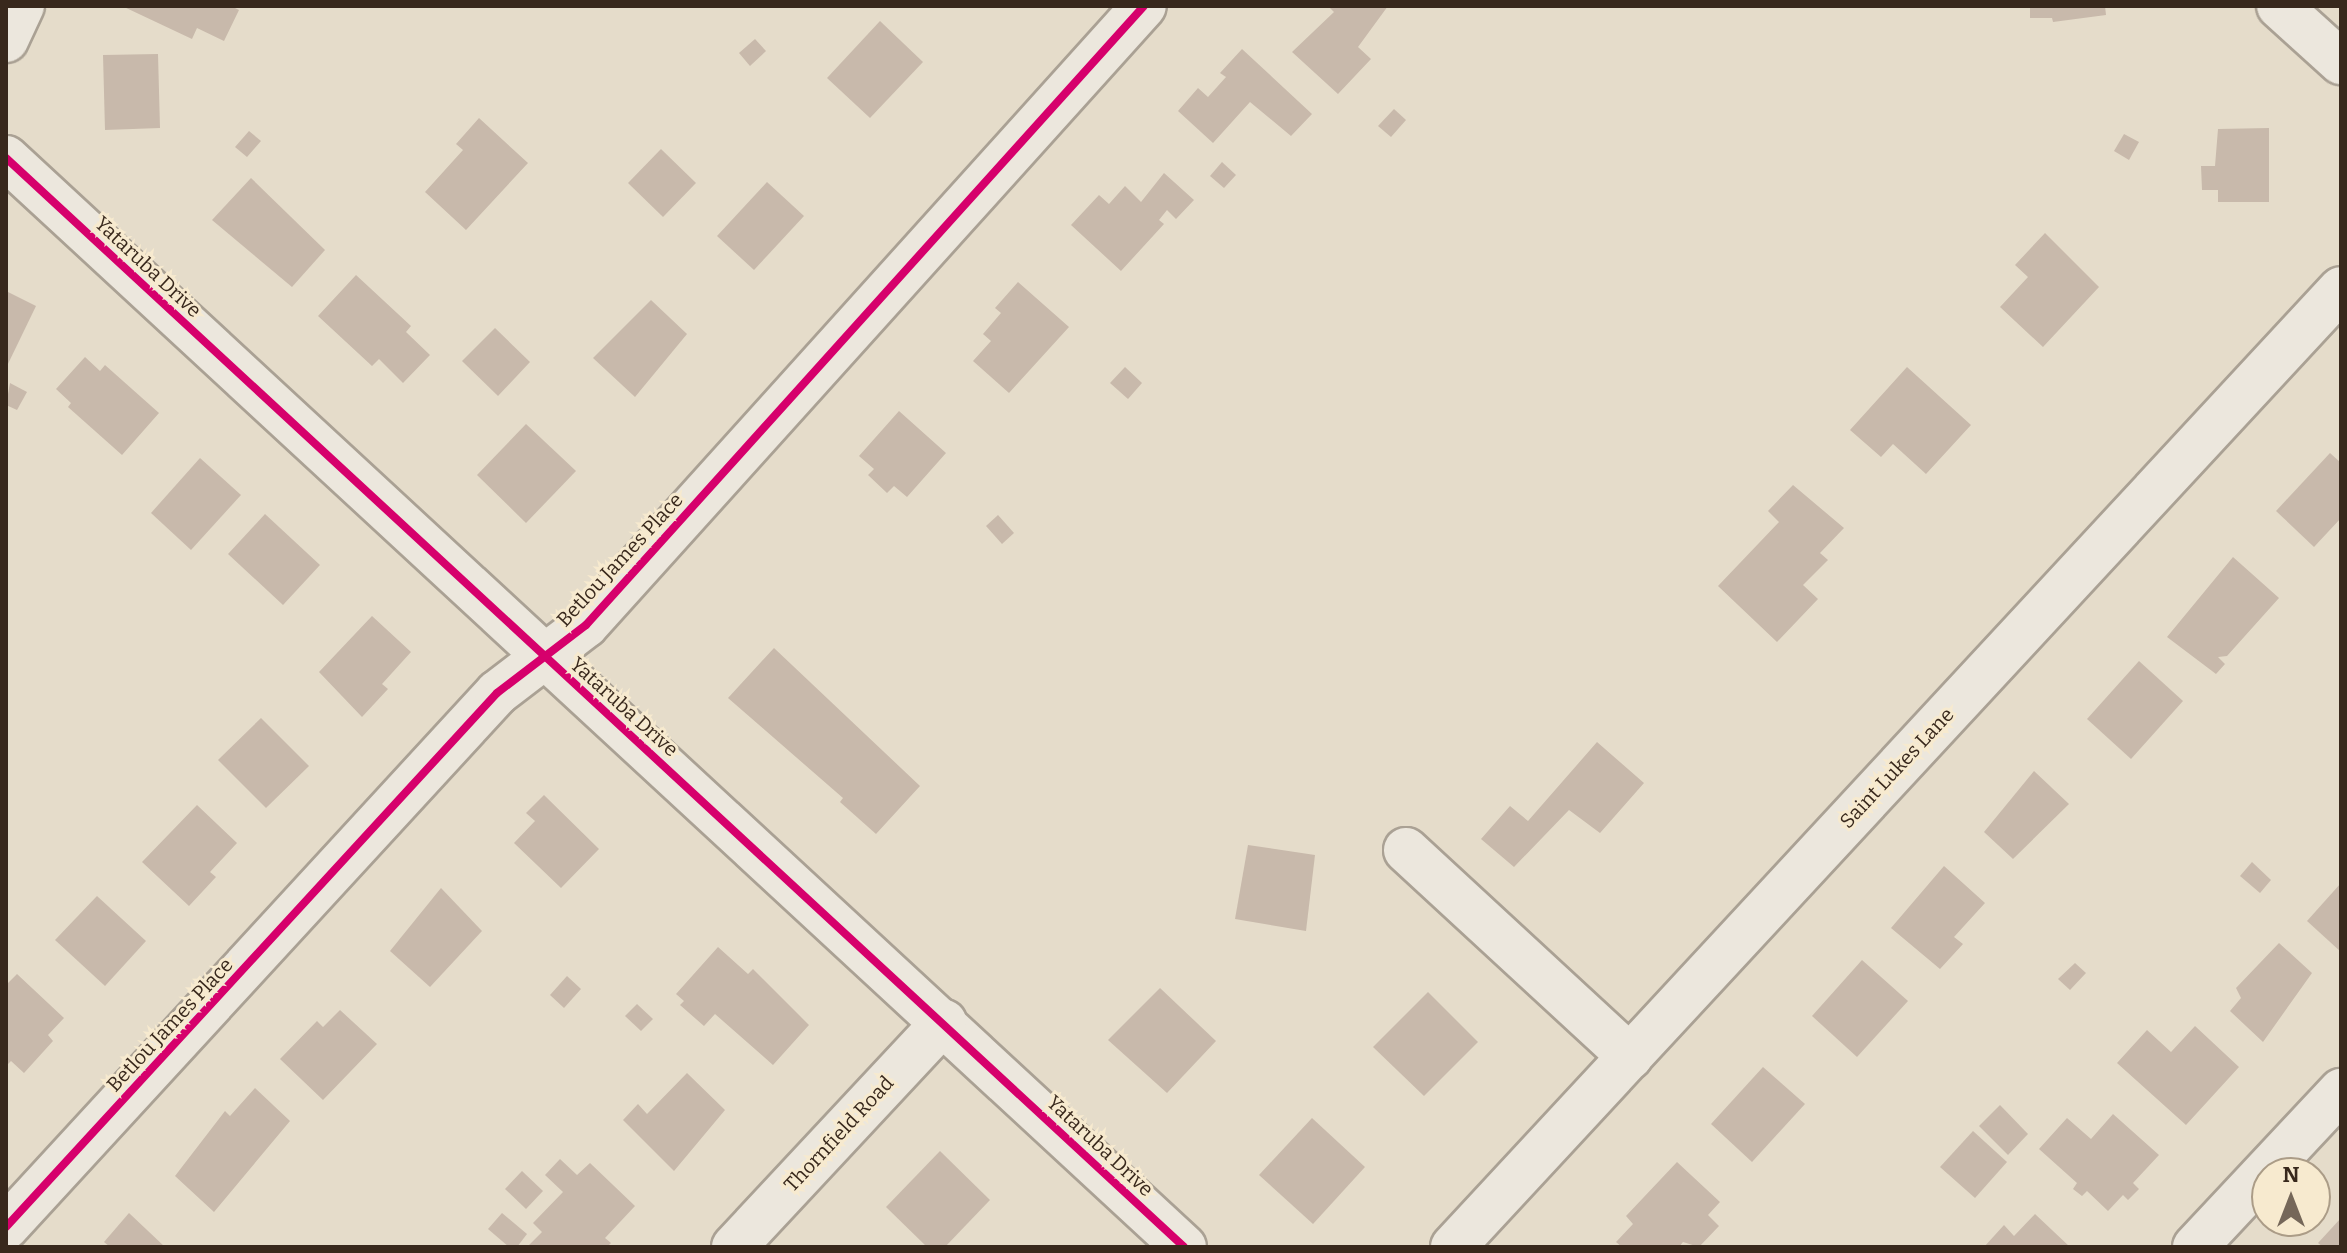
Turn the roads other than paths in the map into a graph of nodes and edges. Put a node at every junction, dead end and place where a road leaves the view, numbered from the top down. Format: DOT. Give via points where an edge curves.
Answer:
graph roads {
  1 [pos="22,6"];
  2 [pos="1144,6"];
  3 [pos="2279,6"];
  4 [pos="6,40"];
  5 [pos="2341,62"];
  6 [pos="6,158"];
  7 [pos="2341,289"];
  8 [pos="545,656"];
  9 [pos="1406,850"];
  10 [pos="944,1022"];
  11 [pos="1630,1057"];
  12 [pos="2341,1091"];
  13 [pos="6,1227"];
  14 [pos="734,1247"];
  15 [pos="1184,1247"];
  16 [pos="1453,1247"];
  17 [pos="2195,1247"];
  1 -- 4 [label="street"];
  2 -- 8 [label="street, Betlou James Place" via="586,625"];
  3 -- 5 [label="street"];
  6 -- 8 [label="street, Yataruba Drive"];
  7 -- 11 [label="street, Saint Lukes Lane"];
  8 -- 10 [label="street, Yataruba Drive"];
  8 -- 13 [label="street, Betlou James Place" via="497,693"];
  9 -- 11 [label="street"];
  10 -- 14 [label="street, Thornfield Road"];
  10 -- 15 [label="street, Yataruba Drive"];
  11 -- 16 [label="street, Saint Lukes Lane"];
  12 -- 17 [label="street"];
}
